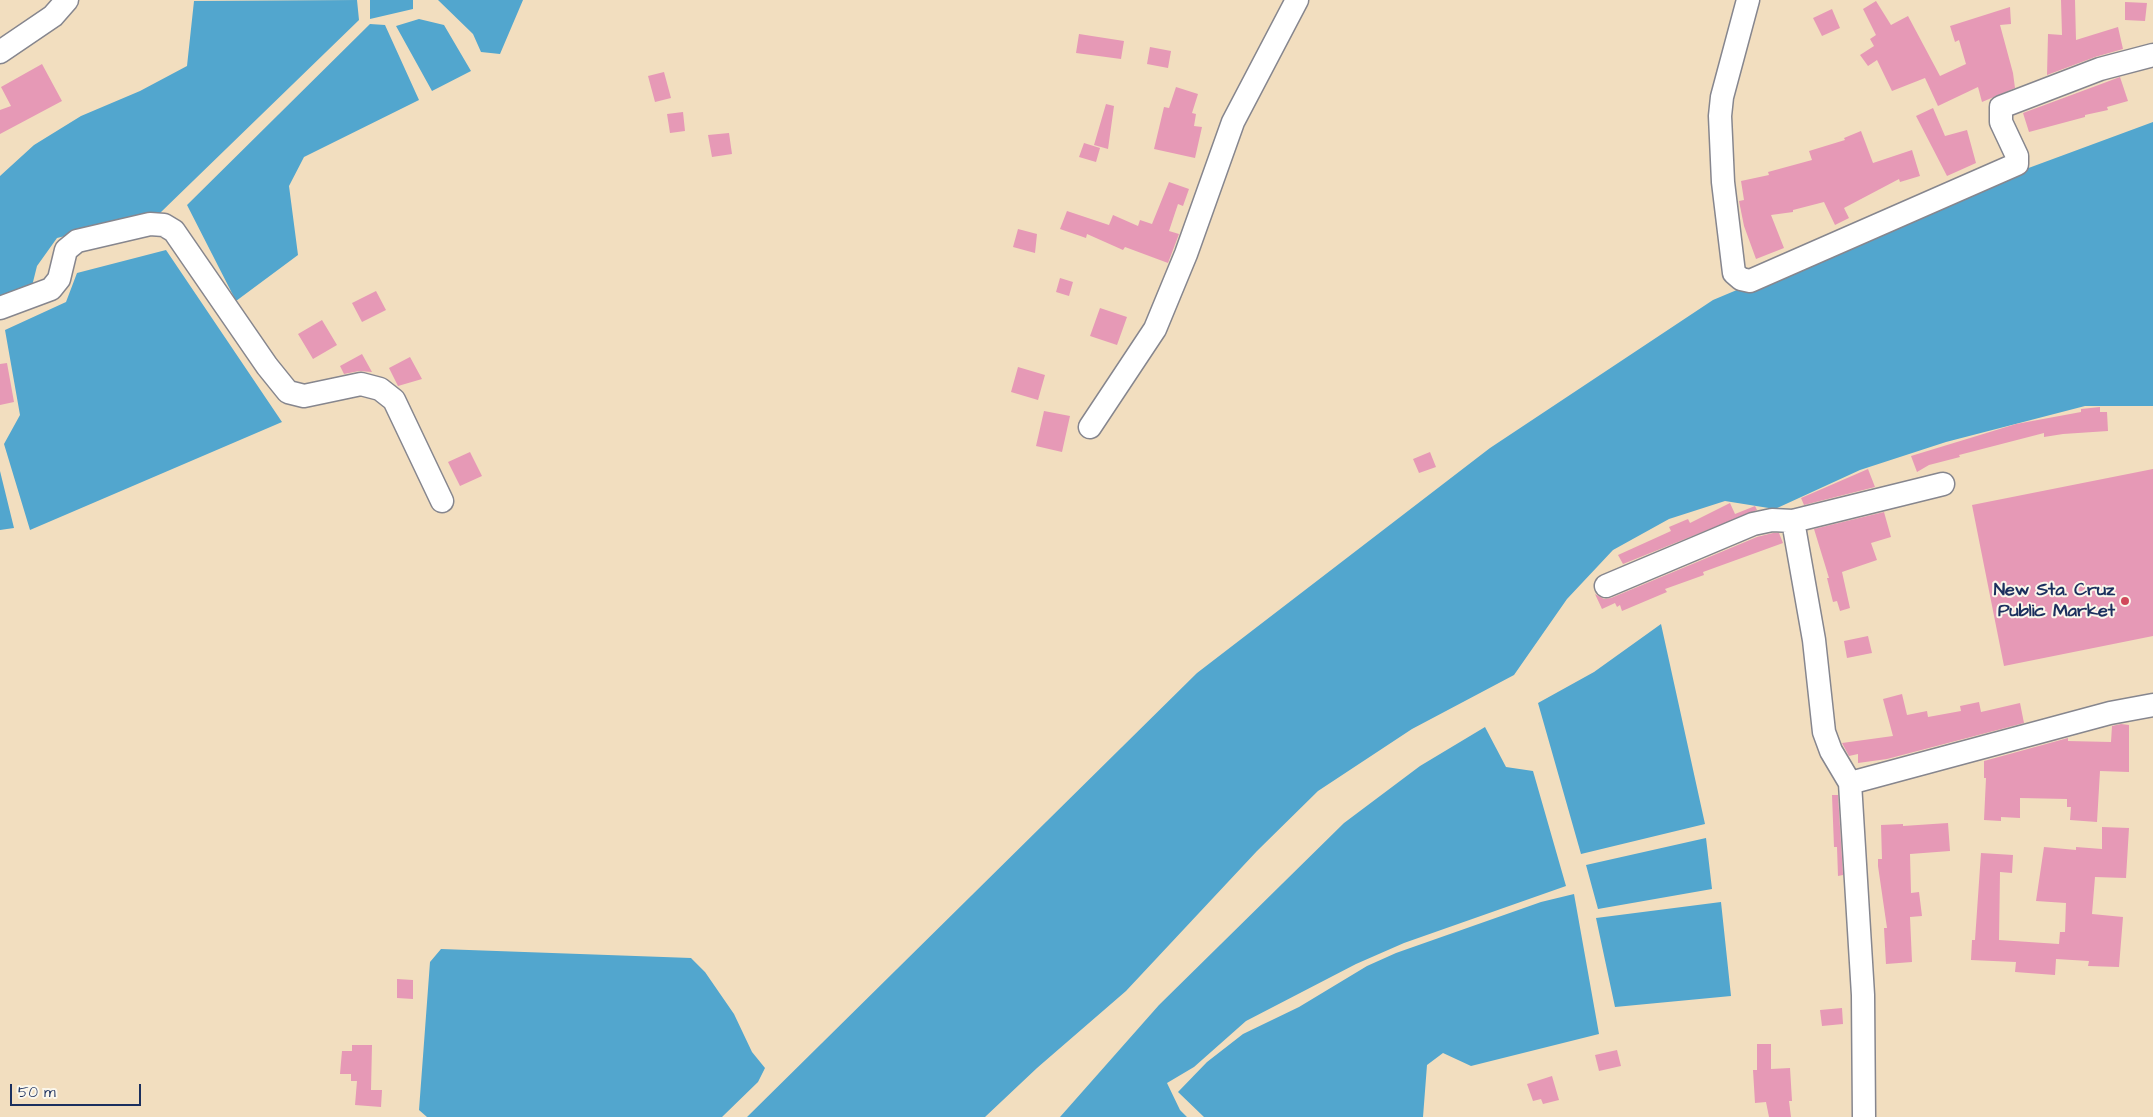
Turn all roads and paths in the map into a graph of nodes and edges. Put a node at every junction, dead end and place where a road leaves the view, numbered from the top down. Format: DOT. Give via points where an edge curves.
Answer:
graph roads {
  1 [pos="67,0"];
  2 [pos="1297,0"];
  3 [pos="1748,0"];
  4 [pos="0,52"];
  5 [pos="2153,55"];
  6 [pos="0,308"];
  7 [pos="1090,427"];
  8 [pos="1943,484"];
  9 [pos="442,501"];
  10 [pos="1794,521"];
  11 [pos="1606,586"];
  12 [pos="2153,705"];
  13 [pos="1850,783"];
  14 [pos="1864,1117"];
  1 -- 4 [label="street" via="53,16"];
  2 -- 7 [label="street" via="1233,122 1186,254 1155,329"];
  3 -- 5 [label="street" via="1722,97 1720,116 1723,182 1734,273 1750,281 2017,164 2017,156 2001,122 2000,107 2100,69"];
  6 -- 9 [label="street" via="51,289 58,279 66,250 77,241 150,224 164,225 174,231 288,392 304,396 360,384 380,389 394,400"];
  8 -- 10 [label="street"];
  10 -- 11 [label="street" via="1772,520 1753,524"];
  10 -- 13 [label="street" via="1814,640 1824,732 1830,751"];
  12 -- 13 [label="street" via="2110,713"];
  13 -- 14 [label="street" via="1863,995"];
}
